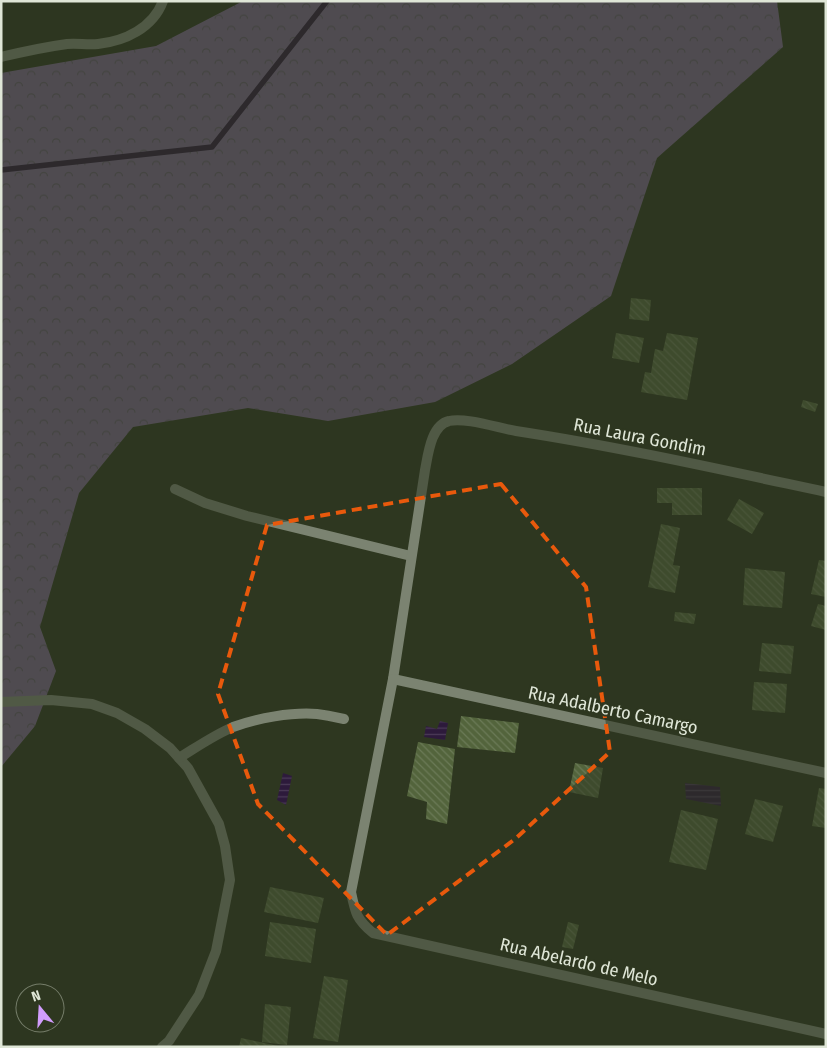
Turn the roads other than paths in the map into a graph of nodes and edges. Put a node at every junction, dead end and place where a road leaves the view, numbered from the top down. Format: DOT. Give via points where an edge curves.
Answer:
graph roads {
  1 [pos="163,1"];
  2 [pos="1,57"];
  3 [pos="175,489"];
  4 [pos="826,492"];
  5 [pos="411,556"];
  6 [pos="393,679"];
  7 [pos="1,702"];
  8 [pos="344,719"];
  9 [pos="180,758"];
  10 [pos="826,773"];
  11 [pos="826,1034"];
  12 [pos="162,1047"];
  1 -- 2 [label="street" via="151,21 123,39 99,44 66,44"];
  3 -- 5 [label="street" via="205,503 247,516"];
  4 -- 5 [label="street, Rua Laura Gondim" via="572,440 464,420 447,421 440,425 430,448"];
  5 -- 6 [label="street"];
  6 -- 10 [label="street, Rua Adalberto Camargo"];
  6 -- 11 [label="street, Rua Abelardo de Melo" via="351,892 361,923 374,932"];
  7 -- 9 [label="street" via="51,700 92,704 117,713 145,729"];
  8 -- 9 [label="street" via="318,714 289,714 255,721 235,726"];
  9 -- 12 [label="street" via="219,824 230,880 216,951 199,995"];
}
